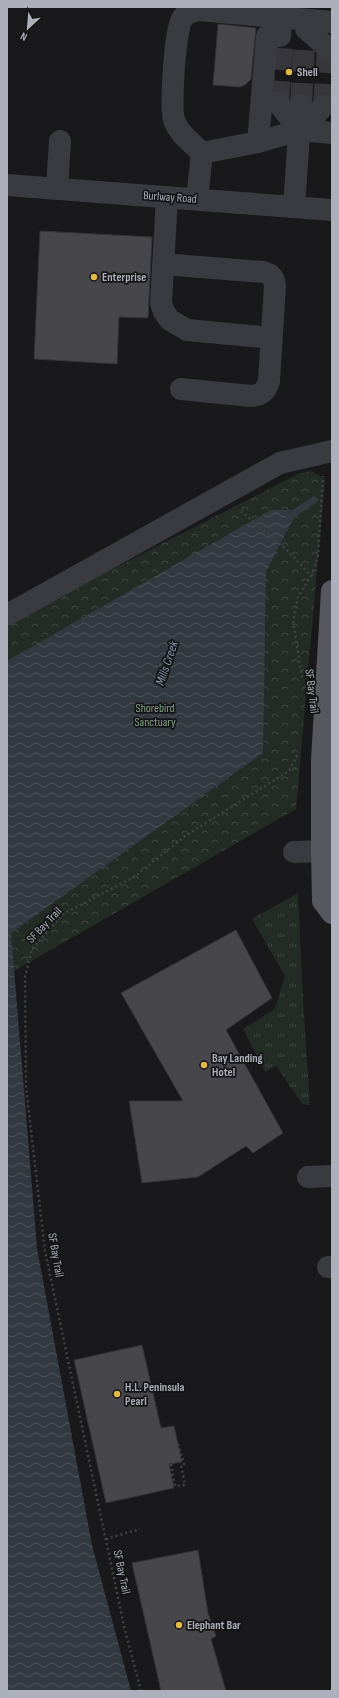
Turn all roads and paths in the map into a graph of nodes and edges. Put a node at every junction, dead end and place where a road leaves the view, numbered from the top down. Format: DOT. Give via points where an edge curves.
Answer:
graph roads {
  1 [pos="275,17"];
  2 [pos="332,22"];
  3 [pos="305,32"];
  4 [pos="282,46"];
  5 [pos="328,48"];
  6 [pos="278,103"];
  7 [pos="301,105"];
  8 [pos="324,106"];
  9 [pos="300,130"];
  10 [pos="332,134"];
  11 [pos="60,140"];
  12 [pos="258,142"];
  13 [pos="202,153"];
  14 [pos="7,184"];
  15 [pos="57,188"];
  16 [pos="167,197"];
  17 [pos="198,199"];
  18 [pos="294,207"];
  19 [pos="332,210"];
  20 [pos="163,264"];
  21 [pos="272,338"];
  22 [pos="180,389"];
  23 [pos="332,451"];
  24 [pos="322,474"];
  25 [pos="241,511"];
  26 [pos="311,576"];
  27 [pos="325,583"];
  28 [pos="7,615"];
  29 [pos="303,684"];
  30 [pos="299,751"];
  31 [pos="327,799"];
  32 [pos="322,851"];
  33 [pos="294,852"];
  34 [pos="332,913"];
  35 [pos="332,1176"];
  36 [pos="308,1177"];
  37 [pos="178,1444"];
  38 [pos="171,1464"];
  39 [pos="140,1529"];
  40 [pos="106,1539"];
  41 [pos="141,1691"];
  1 -- 3 [label="street"];
  1 -- 12 [label="street" via="280,36 267,36"];
  1 -- 13 [label="street" via="198,10 183,17 179,24 174,119 183,134"];
  2 -- 3 [label="street"];
  3 -- 4 [label="street"];
  3 -- 5 [label="street"];
  6 -- 9 [label="street"];
  7 -- 9 [label="street"];
  8 -- 9 [label="street"];
  9 -- 10 [label="street"];
  9 -- 12 [label="street"];
  9 -- 18 [label="street"];
  11 -- 15 [label="street"];
  12 -- 13 [label="street"];
  13 -- 17 [label="street"];
  14 -- 15 [label="street, Burlway Road"];
  15 -- 16 [label="street, Burlway Road"];
  16 -- 17 [label="street, Burlway Road"];
  16 -- 20 [label="street"];
  17 -- 18 [label="street, Burlway Road"];
  18 -- 19 [label="street, Burlway Road"];
  20 -- 21 [label="street" via="161,303 164,312 175,323 188,330"];
  20 -- 21 [label="street" via="269,273 273,276 275,286"];
  21 -- 22 [label="street" via="269,381 264,392 259,395"];
  23 -- 28 [label="street" via="280,463"];
  24 -- 26 [label="path, SF Bay Trail" via="324,477 318,555"];
  25 -- 26 [label="path" via="288,551"];
  26 -- 27 [label="path"];
  26 -- 29 [label="path, SF Bay Trail" via="298,597 294,621"];
  27 -- 31 [label="main road" via="322,760"];
  30 -- 40 [label="path, SF Bay Trail" via="289,771 185,836 134,877 63,914 32,949 25,977 26,1087 45,1252"];
  31 -- 32 [label="main road"];
  32 -- 33 [label="street"];
  32 -- 34 [label="main road" via="323,901"];
  35 -- 36 [label="street"];
  37 -- 38 [label="path" via="184,1464 181,1465 184,1485 175,1486"];
  39 -- 40 [label="path"];
  40 -- 41 [label="path, SF Bay Trail"];
}
